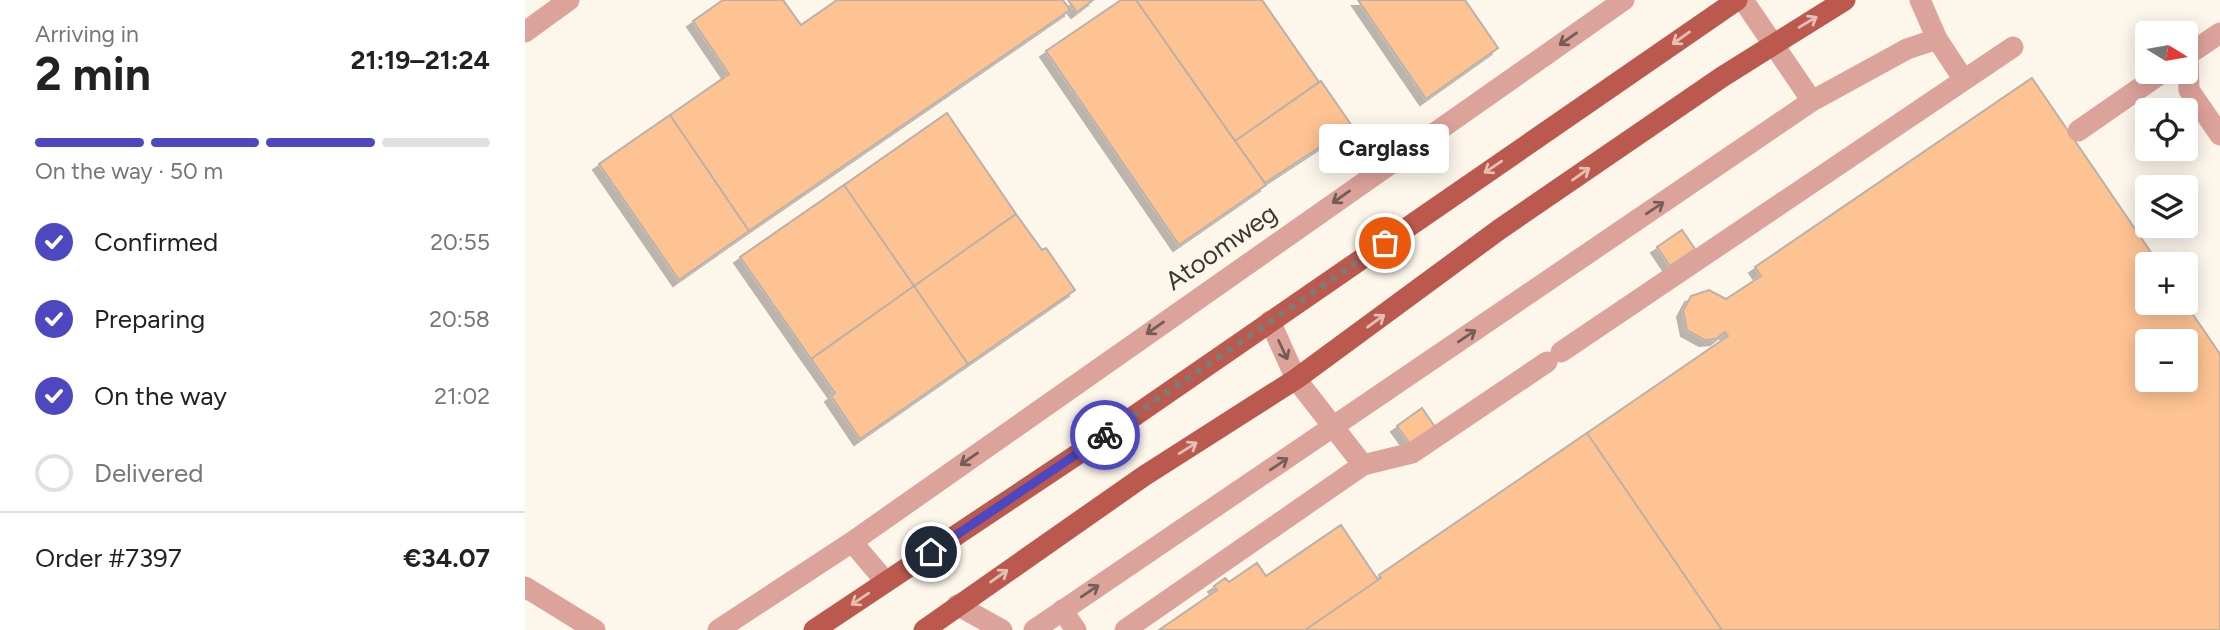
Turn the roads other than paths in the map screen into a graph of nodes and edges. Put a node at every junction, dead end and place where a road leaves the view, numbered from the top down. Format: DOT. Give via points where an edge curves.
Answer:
graph roads {
  1 [pos="569,0"];
  2 [pos="1624,0"];
  3 [pos="1740,0"];
  4 [pos="1845,0"];
  5 [pos="1920,0"];
  6 [pos="525,32"];
  7 [pos="2220,33"];
  8 [pos="1937,39"];
  9 [pos="1771,45"];
  10 [pos="2013,47"];
  11 [pos="2198,48"];
  12 [pos="1965,80"];
  13 [pos="2147,84"];
  14 [pos="2189,84"];
  15 [pos="1812,100"];
  16 [pos="2078,131"];
  17 [pos="2220,135"];
  18 [pos="1270,321"];
  19 [pos="1296,379"];
  20 [pos="1334,427"];
  21 [pos="1363,465"];
  22 [pos="852,542"];
  23 [pos="885,582"];
  24 [pos="525,587"];
  25 [pos="957,605"];
  26 [pos="1062,610"];
  27 [pos="595,630"];
  28 [pos="717,630"];
  29 [pos="814,630"];
  30 [pos="924,630"];
  31 [pos="1002,630"];
  32 [pos="1034,630"];
  33 [pos="1076,630"];
  34 [pos="1125,630"];
  1 -- 6 [label="street"];
  2 -- 22 [label="street, Atoomweg, one-way"];
  3 -- 9 [label="street"];
  3 -- 18 [label="main road, one-way"];
  9 -- 4 [label="main road, one-way"];
  5 -- 8 [label="street"];
  7 -- 11 [label="street"];
  8 -- 12 [label="street"];
  8 -- 15 [label="street" via="1907,49"];
  9 -- 15 [label="street"];
  19 -- 9 [label="main road, one-way" via="1500,229"];
  10 -- 12 [label="street"];
  12 -- 21 [label="street" via="1412,453"];
  13 -- 16 [label="street"];
  14 -- 17 [label="street"];
  20 -- 15 [label="street, one-way"];
  18 -- 19 [label="street, one-way"];
  18 -- 23 [label="main road"];
  19 -- 20 [label="street"];
  25 -- 19 [label="main road, one-way" via="1144,476"];
  20 -- 21 [label="street"];
  26 -- 20 [label="street, one-way"];
  21 -- 34 [label="street"];
  22 -- 23 [label="street"];
  22 -- 28 [label="street, Atoomweg"];
  23 -- 29 [label="main road, one-way"];
  24 -- 27 [label="street"];
  25 -- 30 [label="main road"];
  25 -- 31 [label="street"];
  26 -- 32 [label="street"];
  26 -- 33 [label="street"];
}
